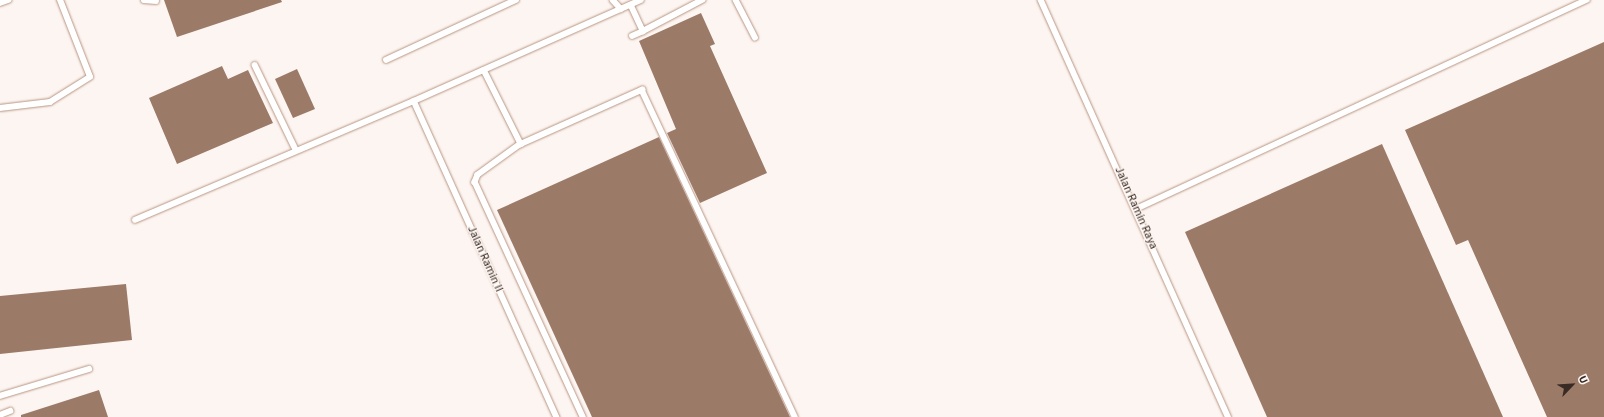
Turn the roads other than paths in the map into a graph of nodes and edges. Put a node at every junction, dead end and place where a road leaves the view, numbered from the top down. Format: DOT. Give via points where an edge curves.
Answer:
graph roads {
  1 [pos="8,0"];
  2 [pos="60,0"];
  3 [pos="144,0"];
  4 [pos="516,0"];
  5 [pos="613,0"];
  6 [pos="641,0"];
  7 [pos="702,0"];
  8 [pos="736,0"];
  9 [pos="1041,0"];
  10 [pos="1587,0"];
  11 [pos="156,1"];
  12 [pos="0,3"];
  13 [pos="630,5"];
  14 [pos="621,9"];
  15 [pos="643,31"];
  16 [pos="632,36"];
  17 [pos="755,36"];
  18 [pos="386,60"];
  19 [pos="255,64"];
  20 [pos="484,70"];
  21 [pos="414,101"];
  22 [pos="0,108"];
  23 [pos="521,144"];
  24 [pos="296,150"];
  25 [pos="1136,209"];
  26 [pos="135,220"];
  27 [pos="89,370"];
  28 [pos="0,396"];
  29 [pos="10,411"];
  30 [pos="0,415"];
  31 [pos="557,417"];
  32 [pos="583,417"];
  33 [pos="795,417"];
  34 [pos="1228,417"];
  1 -- 12 [label="lane"];
  2 -- 22 [label="lane" via="90,77 50,102"];
  3 -- 11 [label="lane"];
  4 -- 18 [label="lane"];
  5 -- 14 [label="lane"];
  6 -- 13 [label="lane"];
  7 -- 15 [label="lane"];
  8 -- 17 [label="lane"];
  9 -- 25 [label="lane, Jalan Ramin Raya"];
  10 -- 25 [label="lane"];
  13 -- 14 [label="lane"];
  13 -- 15 [label="lane"];
  14 -- 20 [label="lane"];
  15 -- 16 [label="lane"];
  19 -- 24 [label="lane"];
  20 -- 21 [label="lane"];
  20 -- 23 [label="lane"];
  21 -- 24 [label="lane"];
  21 -- 31 [label="lane, Jalan Ramin II"];
  23 -- 32 [label="lane" via="478,175 475,182"];
  23 -- 33 [label="lane" via="642,90"];
  24 -- 26 [label="lane"];
  25 -- 34 [label="lane, Jalan Ramin Raya"];
  27 -- 28 [label="lane"];
  29 -- 30 [label="lane"];
}
